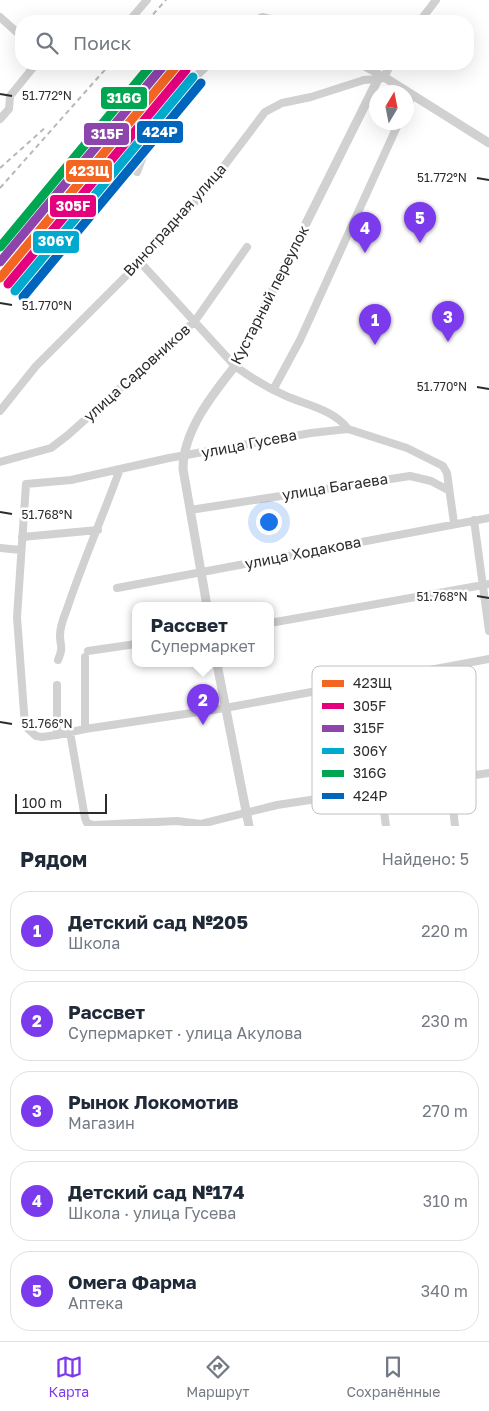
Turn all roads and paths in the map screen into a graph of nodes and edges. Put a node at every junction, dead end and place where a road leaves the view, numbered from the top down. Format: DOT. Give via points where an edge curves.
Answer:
graph roads {
  1 [pos="147,0"];
  2 [pos="436,0"];
  3 [pos="134,15"];
  4 [pos="425,15"];
  5 [pos="0,17"];
  6 [pos="15,31"];
  7 [pos="31,70"];
  8 [pos="202,70"];
  9 [pos="369,70"];
  10 [pos="387,70"];
  11 [pos="381,78"];
  12 [pos="394,85"];
  13 [pos="414,96"];
  14 [pos="164,111"];
  15 [pos="0,119"];
  16 [pos="396,130"];
  17 [pos="489,143"];
  18 [pos="124,167"];
  19 [pos="137,172"];
  20 [pos="247,247"];
  21 [pos="140,262"];
  22 [pos="195,321"];
  23 [pos="235,366"];
  24 [pos="273,390"];
  25 [pos="0,411"];
  26 [pos="348,429"];
  27 [pos="183,456"];
  28 [pos="0,462"];
  29 [pos="120,469"];
  30 [pos="448,490"];
  31 [pos="190,510"];
  32 [pos="489,518"];
  33 [pos="474,520"];
  34 [pos="454,523"];
  35 [pos="98,530"];
  36 [pos="22,537"];
  37 [pos="0,548"];
  38 [pos="21,550"];
  39 [pos="202,573"];
  40 [pos="486,584"];
  41 [pos="117,588"];
  42 [pos="206,602"];
  43 [pos="274,622"];
  44 [pos="489,631"];
  45 [pos="132,645"];
  46 [pos="489,659"];
  47 [pos="58,660"];
  48 [pos="451,666"];
  49 [pos="218,667"];
  50 [pos="57,685"];
  51 [pos="312,692"];
  52 [pos="225,708"];
  53 [pos="85,728"];
  54 [pos="70,732"];
  55 [pos="57,735"];
  56 [pos="489,773"];
  57 [pos="476,775"];
  58 [pos="312,800"];
  59 [pos="246,813"];
  60 [pos="249,826"];
  1 -- 3 [label="street"];
  2 -- 4 [label="street"];
  5 -- 6 [label="street"];
  7 -- 15 [label="street" via="10,96 8,109"];
  8 -- 14 [label="street"];
  9 -- 11 [label="street"];
  10 -- 11 [label="street"];
  11 -- 12 [label="street"];
  11 -- 21 [label="street, Виноградная улица" via="282,103 265,112 205,191"];
  11 -- 23 [label="street, Кустарный переулок"];
  13 -- 17 [label="street"];
  14 -- 18 [label="street" via="153,112 138,135"];
  14 -- 19 [label="street" via="157,120"];
  16 -- 24 [label="street" via="300,340"];
  20 -- 22 [label="street, улица Садовников"];
  21 -- 22 [label="street"];
  21 -- 25 [label="street, Виноградная улица" via="36,366"];
  22 -- 23 [label="street"];
  22 -- 28 [label="street, улица Садовников" via="51,448"];
  23 -- 24 [label="street"];
  23 -- 27 [label="street, Кустарный переулок" via="202,412"];
  24 -- 26 [label="street" via="340,418"];
  26 -- 27 [label="street, улица Гусева" via="311,432"];
  26 -- 30 [label="street, улица Гусева" via="407,448 435,461 447,473"];
  27 -- 29 [label="street, улица Гусева"];
  27 -- 31 [label="street, Кустарный переулок"];
  29 -- 35 [label="street"];
  29 -- 36 [label="street, улица Гусева" via="72,480 26,484"];
  30 -- 31 [label="street, улица Багаева" via="431,480 410,476"];
  30 -- 34 [label="street, улица Гусева"];
  31 -- 39 [label="street, Кустарный переулок"];
  32 -- 33 [label="street, улица Ходакова"];
  33 -- 34 [label="street, улица Ходакова"];
  33 -- 40 [label="street"];
  34 -- 39 [label="street, улица Ходакова"];
  35 -- 36 [label="street"];
  35 -- 47 [label="street" via="62,623 63,646"];
  36 -- 38 [label="street"];
  37 -- 38 [label="street"];
  38 -- 55 [label="street" via="17,617 25,726 36,736"];
  39 -- 41 [label="street, улица Ходакова"];
  39 -- 42 [label="street, Кустарный переулок"];
  40 -- 43 [label="street"];
  40 -- 44 [label="street"];
  45 -- 53 [label="street" via="86,654"];
  46 -- 48 [label="street"];
  49 -- 52 [label="street"];
  50 -- 55 [label="street"];
  51 -- 52 [label="street"];
  52 -- 53 [label="street"];
  52 -- 59 [label="street"];
  53 -- 54 [label="street"];
  54 -- 55 [label="street"];
  54 -- 59 [label="street" via="87,823 177,821 201,824"];
  56 -- 57 [label="street"];
  58 -- 59 [label="street"];
  59 -- 60 [label="street"];
}
